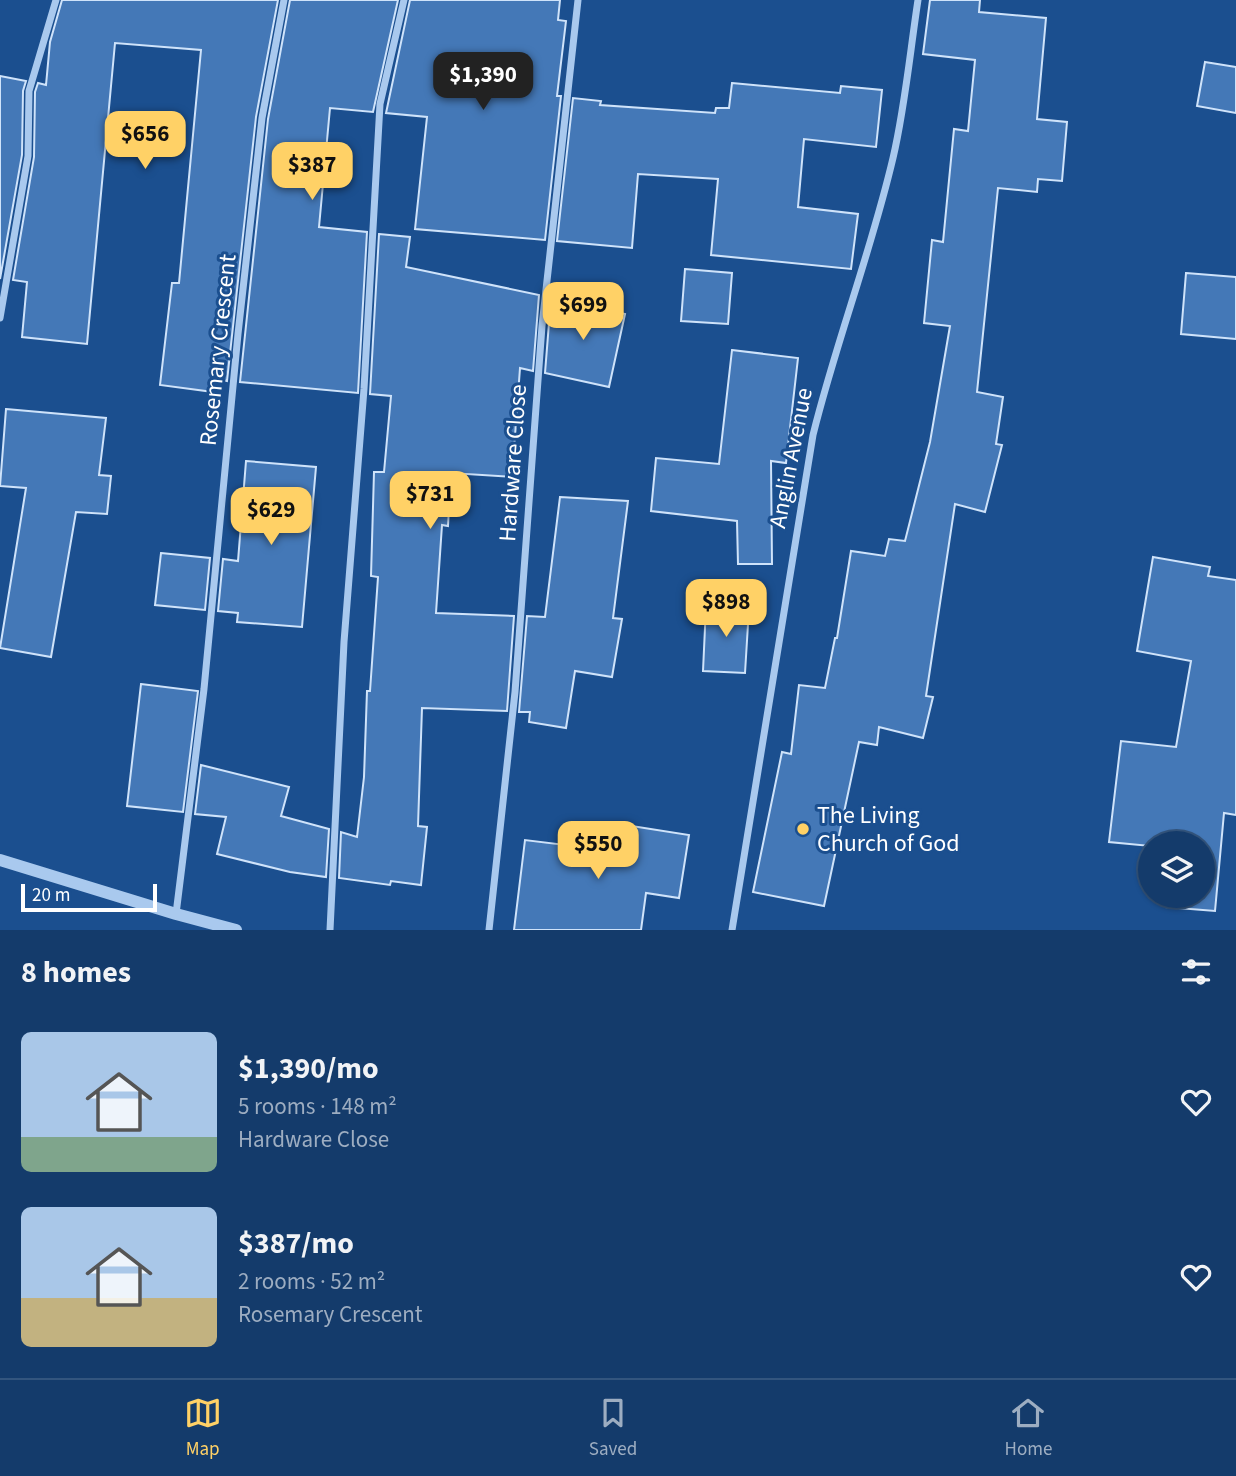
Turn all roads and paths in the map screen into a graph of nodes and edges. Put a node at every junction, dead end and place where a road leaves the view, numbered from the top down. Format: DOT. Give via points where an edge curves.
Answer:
graph roads {
  1 [pos="56,0"];
  2 [pos="284,0"];
  3 [pos="404,0"];
  4 [pos="578,0"];
  5 [pos="918,0"];
  6 [pos="0,318"];
  7 [pos="0,860"];
  8 [pos="176,914"];
  9 [pos="236,930"];
  10 [pos="330,930"];
  11 [pos="489,930"];
  12 [pos="732,930"];
  1 -- 6 [label="street" via="29,90 28,156"];
  2 -- 8 [label="street, Rosemary Crescent" via="262,118 204,689"];
  3 -- 10 [label="street" via="380,104"];
  4 -- 11 [label="street, Hardware Close" via="542,326 515,692"];
  5 -- 12 [label="street, Anglin Avenue" via="893,157 813,435"];
  7 -- 8 [label="street"];
  8 -- 9 [label="street"];
}
